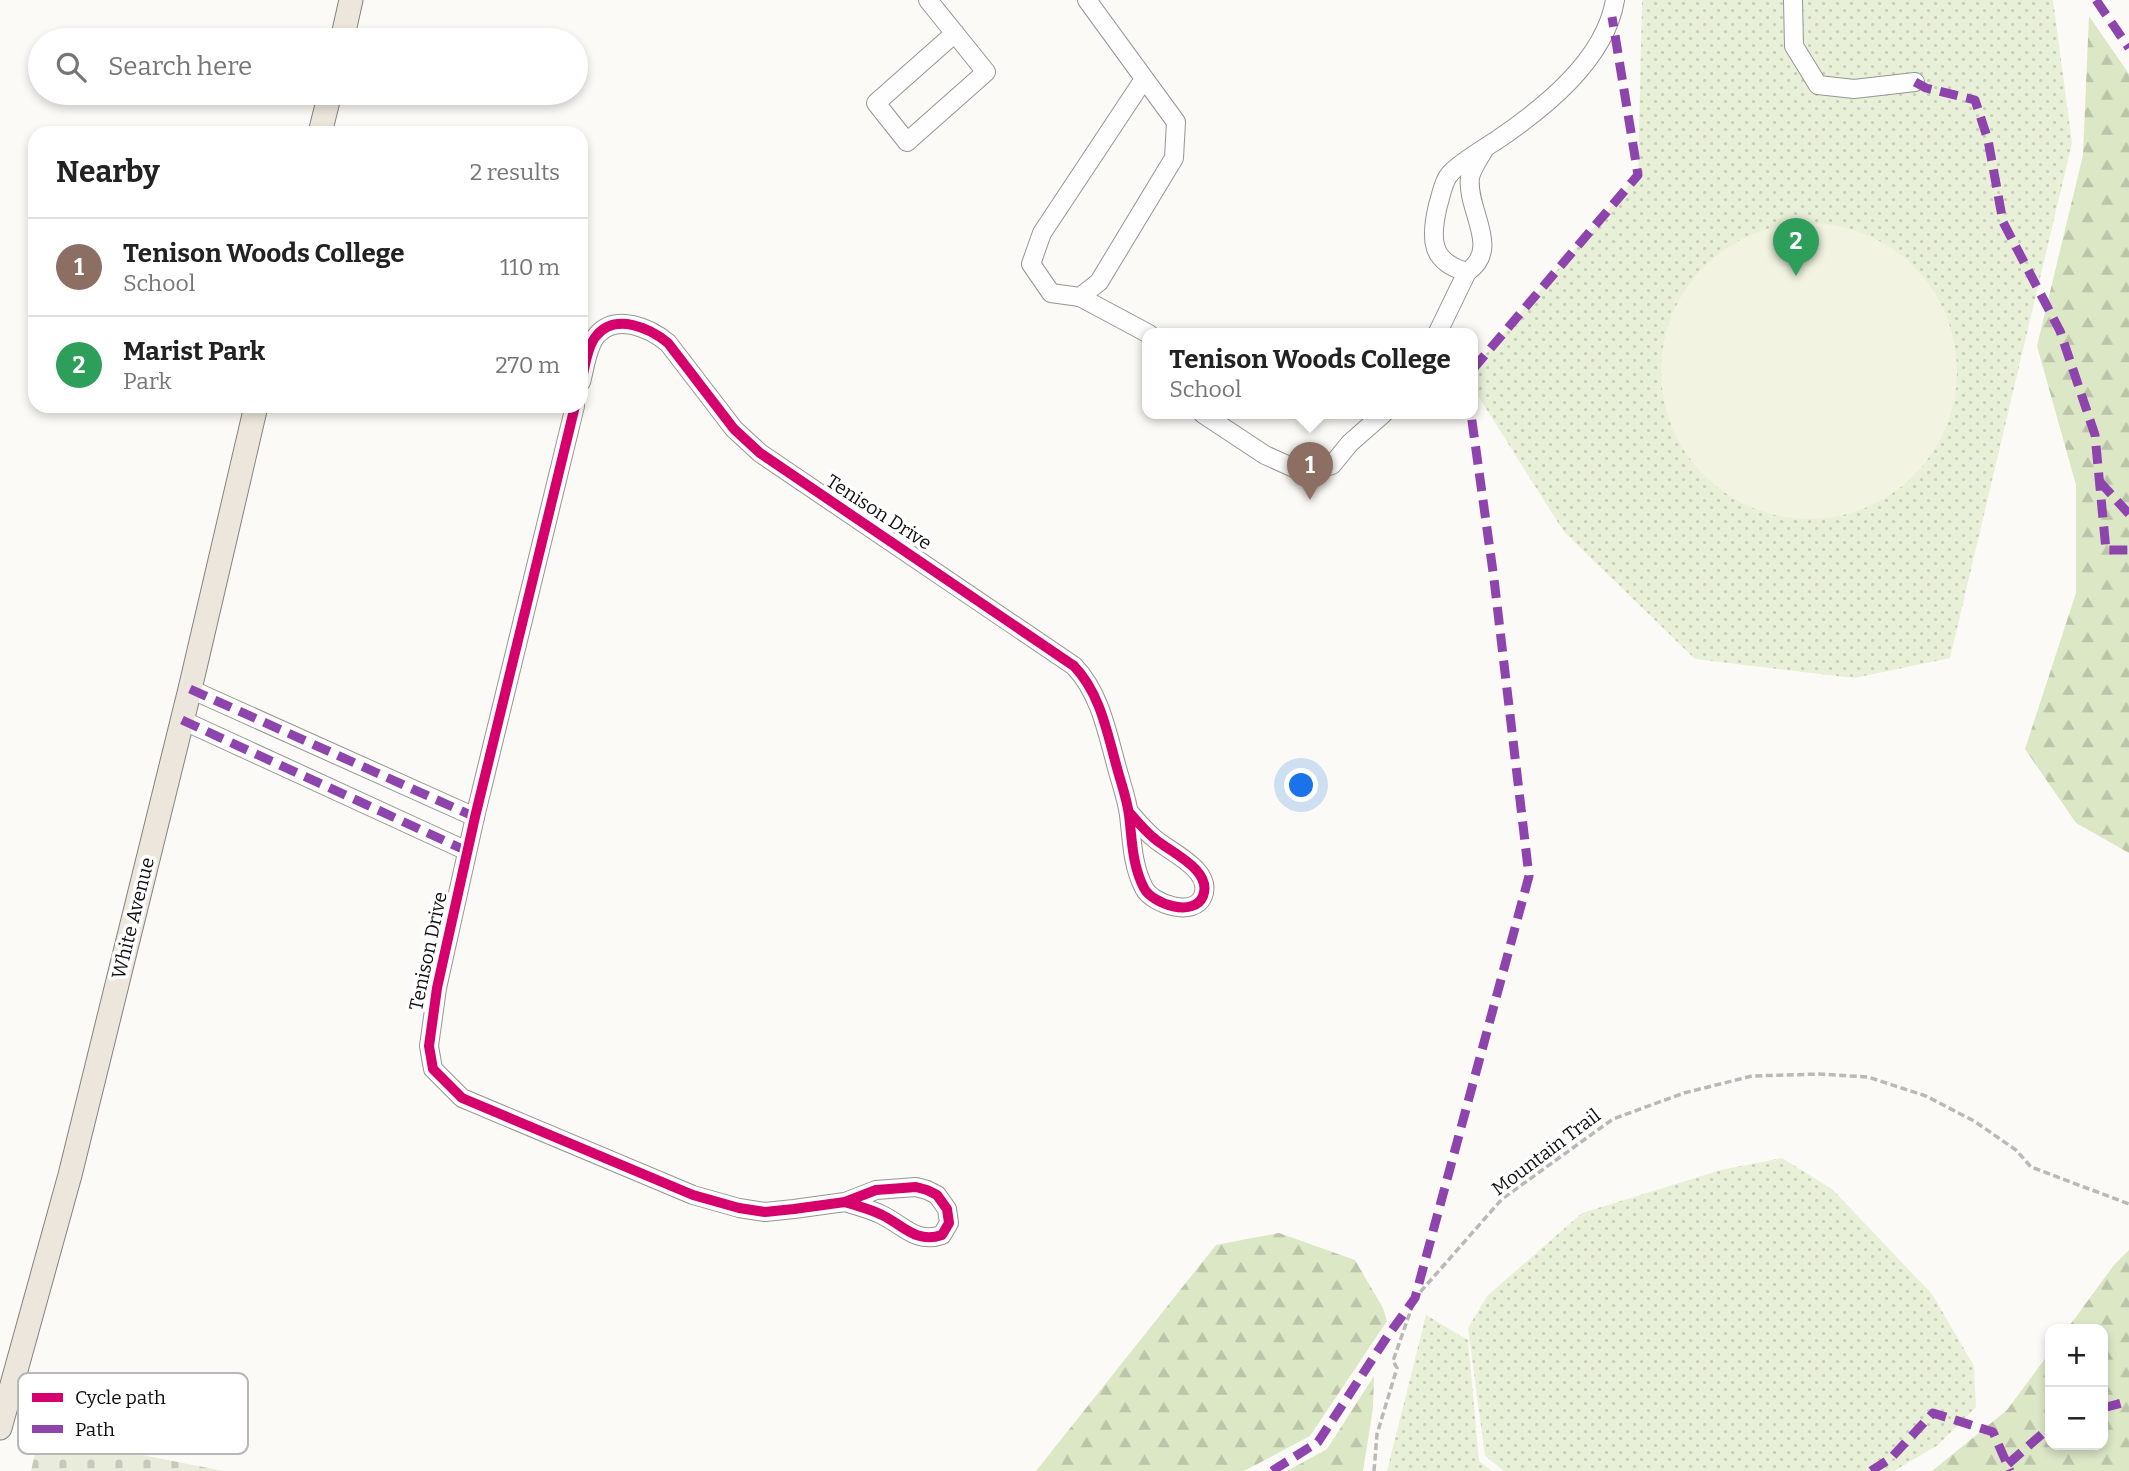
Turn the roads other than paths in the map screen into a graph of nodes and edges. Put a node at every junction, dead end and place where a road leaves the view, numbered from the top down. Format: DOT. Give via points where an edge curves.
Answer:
graph roads {
  1 [pos="351,0"];
  2 [pos="928,0"];
  3 [pos="1087,0"];
  4 [pos="1615,0"];
  5 [pos="1793,0"];
  6 [pos="345,28"];
  7 [pos="955,33"];
  8 [pos="1144,79"];
  9 [pos="1915,82"];
  10 [pos="327,105"];
  11 [pos="322,126"];
  12 [pos="1485,148"];
  13 [pos="1467,272"];
  14 [pos="1080,297"];
  15 [pos="1440,328"];
  16 [pos="1142,330"];
  17 [pos="588,355"];
  18 [pos="254,413"];
  19 [pos="573,413"];
  20 [pos="1211,419"];
  21 [pos="1377,419"];
  22 [pos="190,689"];
  23 [pos="182,720"];
  24 [pos="1129,812"];
  25 [pos="475,817"];
  26 [pos="467,851"];
  27 [pos="845,1202"];
  28 [pos="0,1428"];
  1 -- 6 [label="main road"];
  2 -- 7 [label="street"];
  3 -- 8 [label="street"];
  4 -- 12 [label="street" via="1612,17 1592,52 1559,93"];
  5 -- 9 [label="street" via="1794,46 1818,85 1854,89"];
  7 -- 7 [label="street" via="986,72 907,142 877,103"];
  8 -- 14 [label="street" via="1176,122 1174,158 1099,282"];
  8 -- 14 [label="street" via="1042,233 1031,264 1051,293"];
  10 -- 11 [label="main road"];
  12 -- 13 [label="street" via="1470,178 1484,250 1479,264"];
  12 -- 13 [label="street" via="1449,174 1433,227 1436,252 1450,267"];
  13 -- 15 [label="street"];
  14 -- 16 [label="street"];
  17 -- 24 [label="street, Tenison Drive" via="597,335 611,325 627,324 657,334 734,429 760,453 1074,666 1085,677 1104,719"];
  18 -- 22 [label="main road, White Avenue"];
  19 -- 25 [label="street, Tenison Drive"];
  20 -- 21 [label="street" via="1265,455 1305,473 1332,465"];
  22 -- 23 [label="main road, White Avenue"];
  22 -- 25 [label="street"];
  23 -- 26 [label="street"];
  23 -- 28 [label="main road, White Avenue" via="70,1175"];
  24 -- 24 [label="street, Tenison Drive" via="1200,874 1204,887 1200,901 1173,907 1149,895 1136,866"];
  25 -- 26 [label="street, Tenison Drive"];
  26 -- 27 [label="street, Tenison Drive" via="431,1025 433,1069 444,1082 462,1098 693,1195 765,1212"];
  27 -- 27 [label="street, Tenison Drive" via="879,1213 919,1237 942,1235 949,1223 950,1216 937,1195 916,1187 876,1190"];
}
